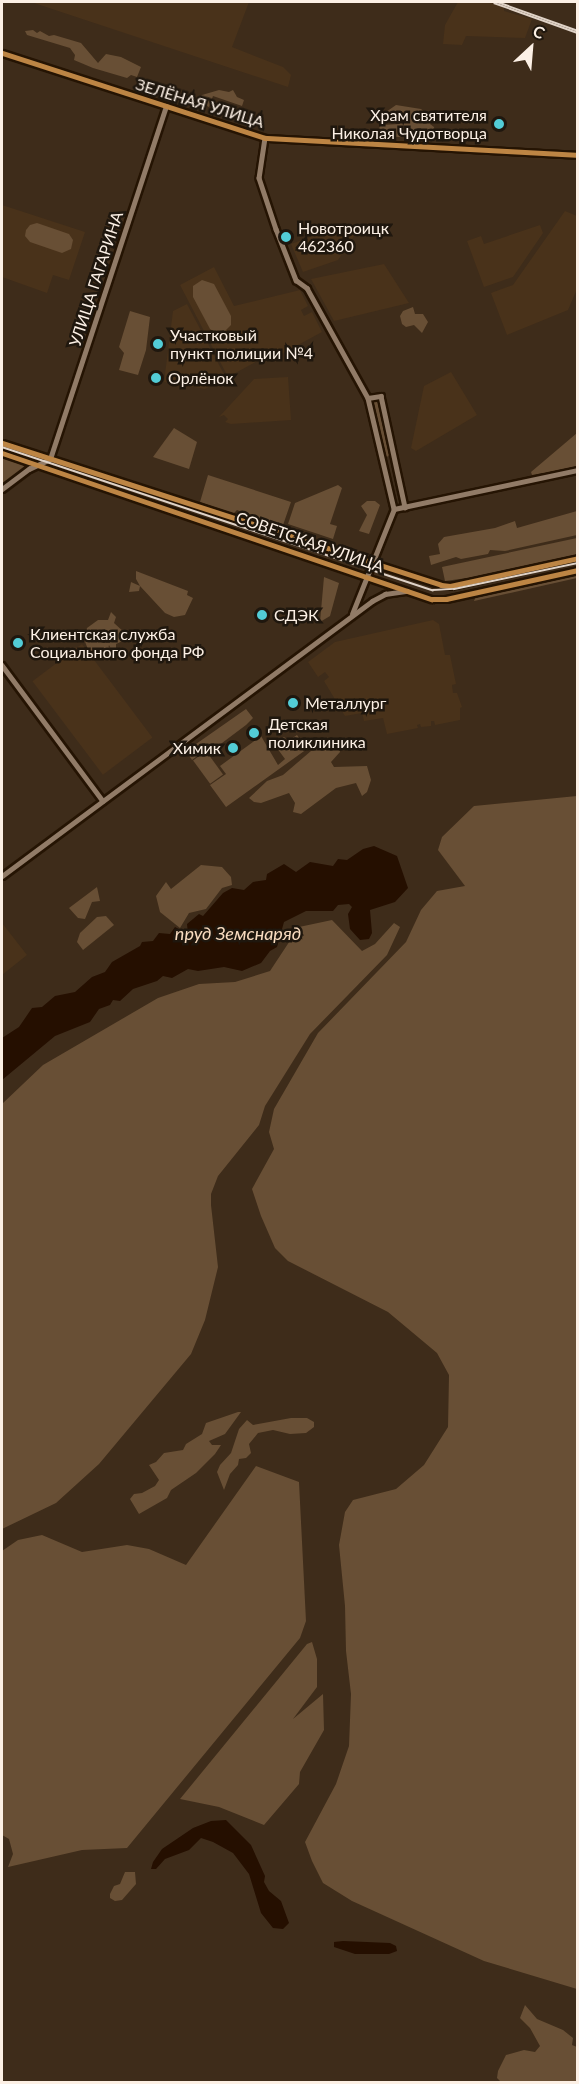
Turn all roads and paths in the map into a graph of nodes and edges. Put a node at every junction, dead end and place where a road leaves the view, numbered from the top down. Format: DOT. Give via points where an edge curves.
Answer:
graph roads {
  1 [pos="2,53"];
  2 [pos="166,107"];
  3 [pos="265,138"];
  4 [pos="578,156"];
  5 [pos="368,398"];
  6 [pos="2,443"];
  7 [pos="2,453"];
  8 [pos="50,459"];
  9 [pos="37,465"];
  10 [pos="578,470"];
  11 [pos="2,489"];
  12 [pos="405,507"];
  13 [pos="394,509"];
  14 [pos="578,558"];
  15 [pos="372,565"];
  16 [pos="578,570"];
  17 [pos="368,575"];
  18 [pos="409,591"];
  19 [pos="351,616"];
  20 [pos="2,665"];
  21 [pos="103,801"];
  22 [pos="2,876"];
  1 -- 2 [label="main road, ЗЕЛЁНАЯ УЛИЦА"];
  2 -- 3 [label="main road, ЗЕЛЁНАЯ УЛИЦА"];
  2 -- 8 [label="street, УЛИЦА ГАГАРИНА"];
  3 -- 4 [label="main road, ЗЕЛЁНАЯ УЛИЦА"];
  3 -- 5 [label="street" via="260,178 287,258 296,280 307,288"];
  5 -- 12 [label="street" via="381,396"];
  5 -- 13 [label="street"];
  6 -- 8 [label="main road, СОВЕТСКАЯ УЛИЦА"];
  7 -- 9 [label="main road, СОВЕТСКАЯ УЛИЦА"];
  8 -- 9 [label="street"];
  8 -- 15 [label="main road, СОВЕТСКАЯ УЛИЦА"];
  9 -- 11 [label="street"];
  9 -- 17 [label="main road, СОВЕТСКАЯ УЛИЦА"];
  10 -- 12 [label="street"];
  12 -- 13 [label="street"];
  13 -- 15 [label="street"];
  14 -- 15 [label="main road, СОВЕТСКАЯ УЛИЦА" via="450,586"];
  15 -- 17 [label="street"];
  16 -- 18 [label="main road, СОВЕТСКАЯ УЛИЦА" via="446,599"];
  17 -- 18 [label="main road, СОВЕТСКАЯ УЛИЦА"];
  17 -- 19 [label="street"];
  18 -- 19 [label="street" via="385,594"];
  19 -- 21 [label="street"];
  20 -- 21 [label="street"];
  21 -- 22 [label="street"];
}
